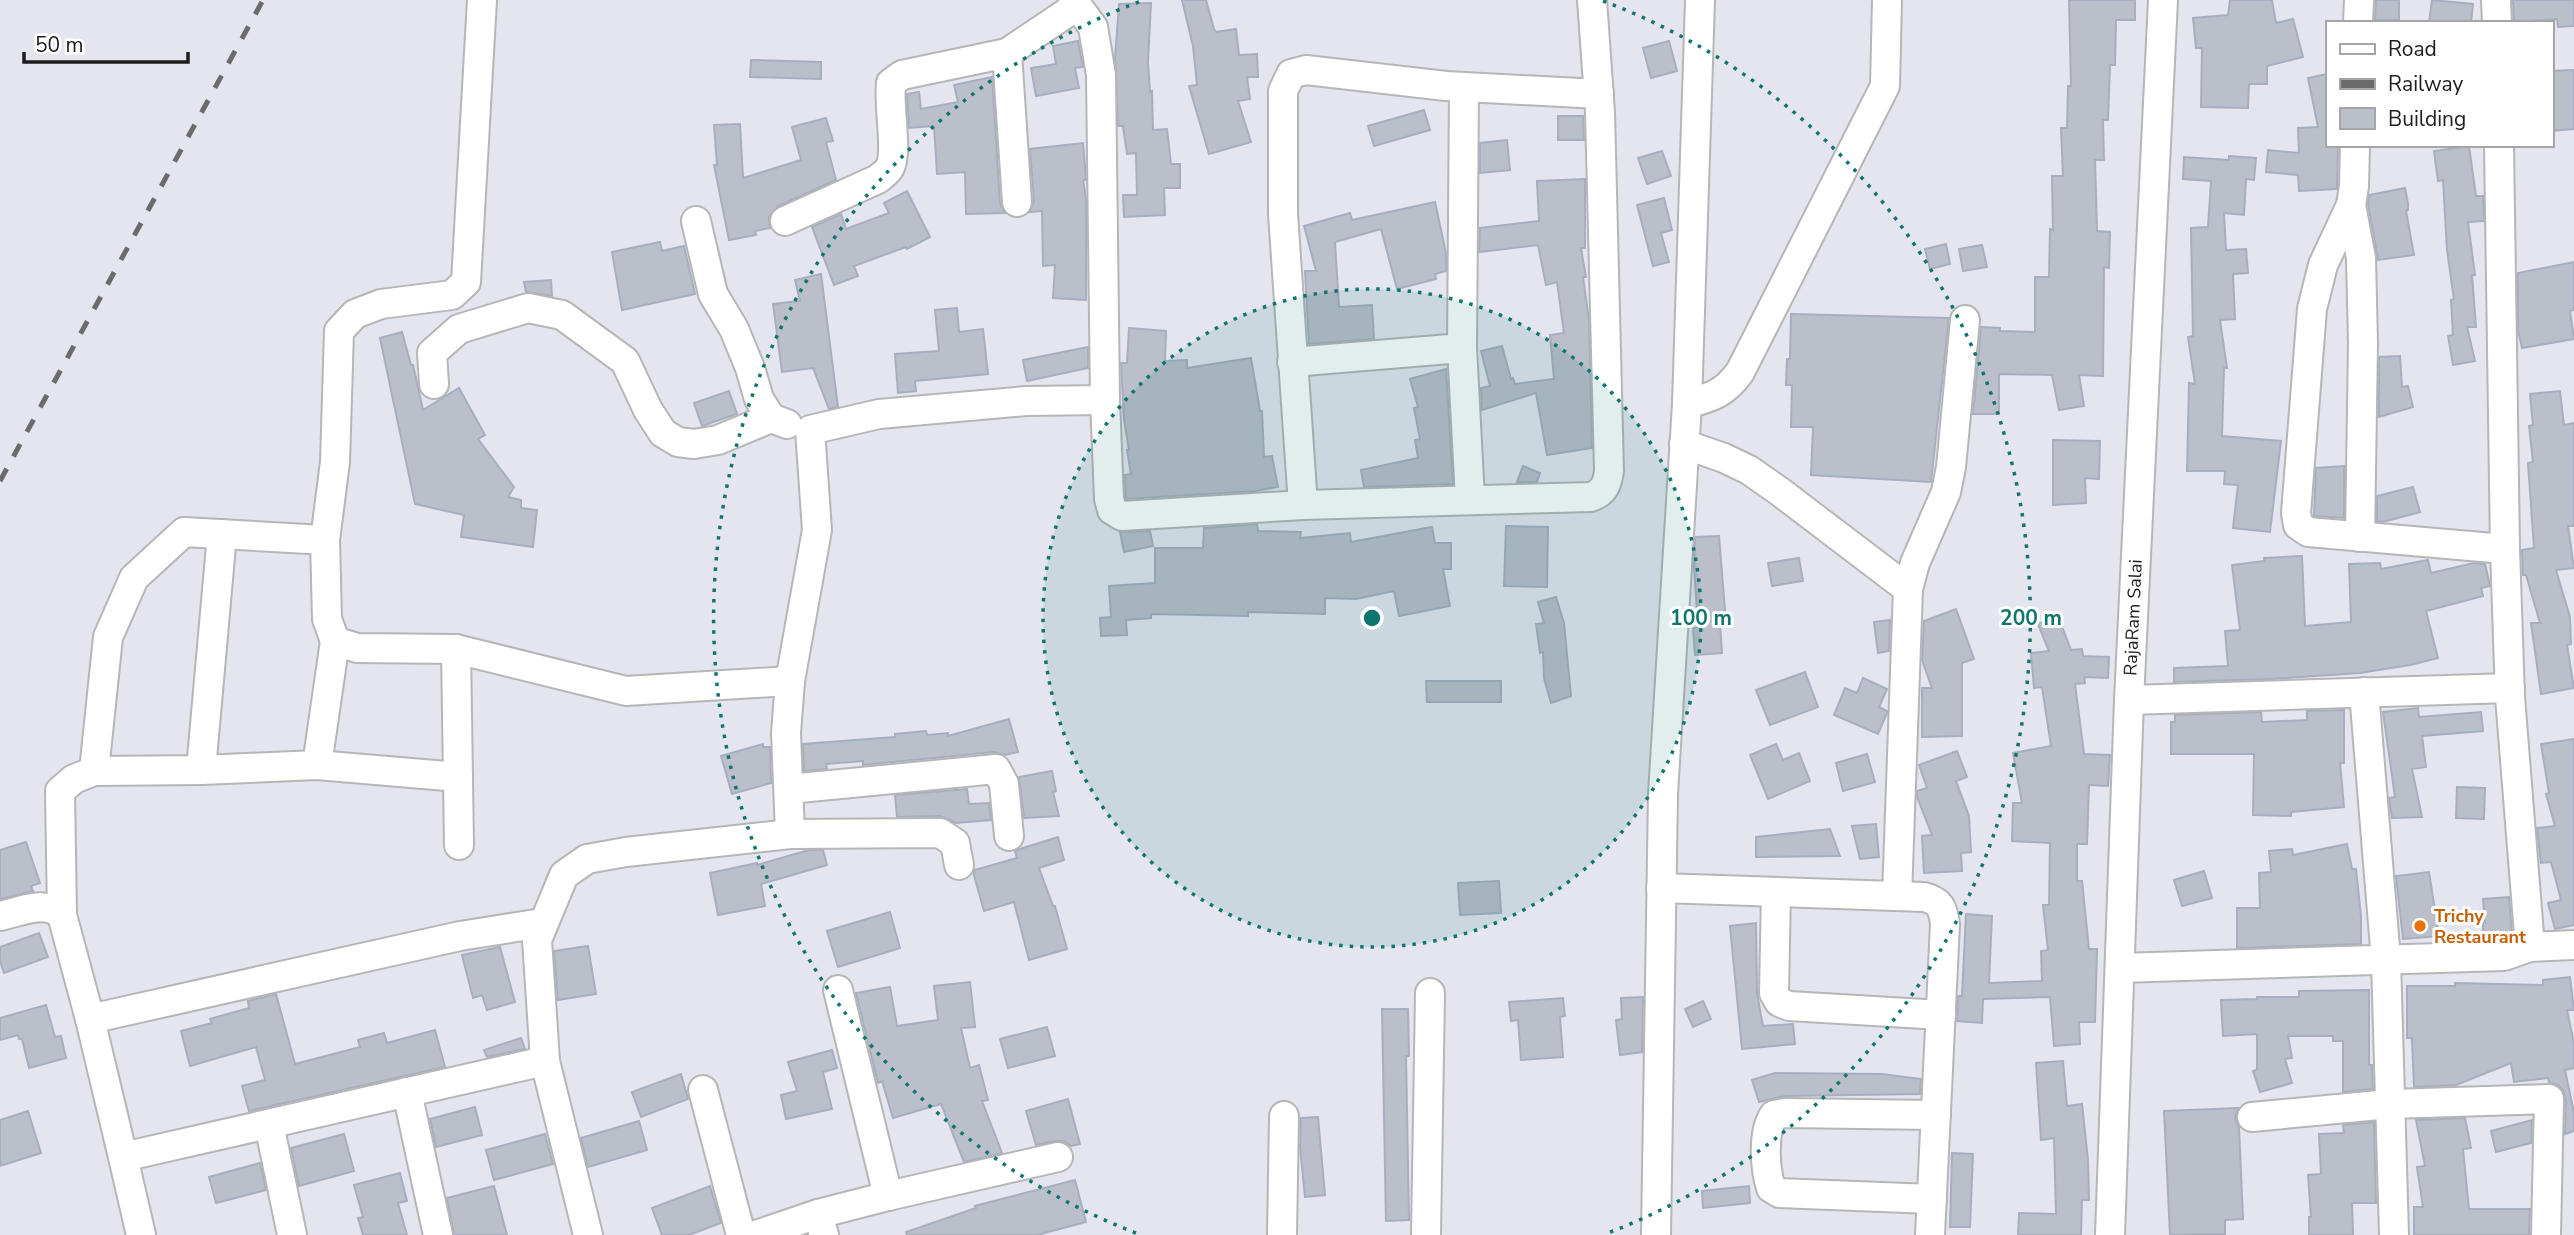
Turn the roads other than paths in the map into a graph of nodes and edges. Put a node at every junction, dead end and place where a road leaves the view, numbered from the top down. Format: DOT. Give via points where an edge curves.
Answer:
graph roads {
  1 [pos="482,0"];
  2 [pos="1592,0"];
  3 [pos="1700,0"];
  4 [pos="1887,0"];
  5 [pos="2163,0"];
  6 [pos="2359,0"];
  7 [pos="2496,0"];
  8 [pos="1075,3"];
  9 [pos="2358,21"];
  10 [pos="2497,21"];
  11 [pos="1007,53"];
  12 [pos="1464,87"];
  13 [pos="1599,94"];
  14 [pos="2356,147"];
  15 [pos="2499,147"];
  16 [pos="1017,202"];
  17 [pos="2351,205"];
  18 [pos="696,221"];
  19 [pos="785,221"];
  20 [pos="1965,320"];
  21 [pos="1462,348"];
  22 [pos="1292,362"];
  23 [pos="434,384"];
  24 [pos="1105,400"];
  25 [pos="1687,404"];
  26 [pos="771,418"];
  27 [pos="810,430"];
  28 [pos="1684,444"];
  29 [pos="1470,499"];
  30 [pos="1303,505"];
  31 [pos="222,534"];
  32 [pos="2360,537"];
  33 [pos="326,540"];
  34 [pos="2505,550"];
  35 [pos="1908,589"];
  36 [pos="335,641"];
  37 [pos="456,649"];
  38 [pos="790,681"];
  39 [pos="2510,688"];
  40 [pos="2364,692"];
  41 [pos="2129,700"];
  42 [pos="317,765"];
  43 [pos="201,770"];
  44 [pos="94,771"];
  45 [pos="458,777"];
  46 [pos="789,789"];
  47 [pos="790,834"];
  48 [pos="1009,836"];
  49 [pos="458,845"];
  50 [pos="959,865"];
  51 [pos="1661,888"];
  52 [pos="1776,892"];
  53 [pos="1897,896"];
  54 [pos="62,915"];
  55 [pos="0,916"];
  56 [pos="542,923"];
  57 [pos="2574,945"];
  58 [pos="2530,947"];
  59 [pos="2386,960"];
  60 [pos="2120,968"];
  61 [pos="838,990"];
  62 [pos="1430,993"];
  63 [pos="1941,1015"];
  64 [pos="90,1019"];
  65 [pos="545,1061"];
  66 [pos="703,1090"];
  67 [pos="407,1092"];
  68 [pos="2390,1104"];
  69 [pos="1936,1115"];
  70 [pos="1284,1116"];
  71 [pos="2252,1117"];
  72 [pos="269,1124"];
  73 [pos="123,1157"];
  74 [pos="1058,1157"];
  75 [pos="888,1196"];
  76 [pos="1932,1199"];
  77 [pos="821,1225"];
  78 [pos="141,1235"];
  79 [pos="292,1235"];
  80 [pos="438,1235"];
  81 [pos="588,1235"];
  82 [pos="741,1235"];
  83 [pos="756,1235"];
  84 [pos="1282,1235"];
  85 [pos="1426,1235"];
  86 [pos="1656,1235"];
  87 [pos="1930,1235"];
  88 [pos="2110,1235"];
  89 [pos="2394,1235"];
  90 [pos="2546,1235"];
  1 -- 33 [label="street" via="466,282 452,295 381,304 355,314 339,331 335,462"];
  2 -- 13 [label="street"];
  3 -- 25 [label="street"];
  4 -- 25 [label="street" via="1885,86 1740,372 1728,388"];
  5 -- 41 [label="street, RajaRam Salai"];
  6 -- 9 [label="street"];
  7 -- 10 [label="street"];
  8 -- 11 [label="street"];
  8 -- 24 [label="street" via="1093,27 1101,75"];
  11 -- 16 [label="street"];
  11 -- 19 [label="street" via="902,75 891,83 892,160 888,171"];
  12 -- 13 [label="street"];
  12 -- 21 [label="street"];
  12 -- 22 [label="street" via="1306,71 1291,74 1283,91 1283,214"];
  13 -- 29 [label="street" via="1607,485 1591,497"];
  14 -- 17 [label="street"];
  15 -- 34 [label="street"];
  17 -- 32 [label="street" via="2361,270"];
  17 -- 32 [label="street" via="2323,265 2312,309 2296,513 2298,525 2308,532"];
  18 -- 26 [label="street" via="713,294 734,329 759,399"];
  20 -- 35 [label="street" via="1946,492"];
  21 -- 22 [label="street"];
  21 -- 29 [label="street"];
  22 -- 30 [label="street"];
  23 -- 26 [label="street" via="432,353 459,329 528,308 562,315 625,361 663,433 678,442 718,440"];
  24 -- 27 [label="street" via="1026,401 879,414"];
  24 -- 30 [label="street" via="1109,499 1112,510 1122,516"];
  25 -- 28 [label="street"];
  26 -- 27 [label="street"];
  27 -- 38 [label="street" via="817,530"];
  28 -- 35 [label="street" via="1748,470"];
  28 -- 51 [label="street" via="1662,794"];
  29 -- 30 [label="street"];
  31 -- 33 [label="street"];
  31 -- 43 [label="street"];
  31 -- 44 [label="street" via="184,532 134,578 108,637"];
  32 -- 34 [label="street"];
  33 -- 36 [label="street" via="327,619"];
  34 -- 39 [label="street"];
  35 -- 53 [label="street"];
  36 -- 37 [label="street" via="357,649"];
  36 -- 42 [label="street"];
  37 -- 38 [label="street" via="626,691"];
  37 -- 45 [label="street"];
  38 -- 46 [label="street" via="786,733"];
  39 -- 40 [label="street"];
  39 -- 58 [label="street"];
  40 -- 41 [label="street"];
  40 -- 59 [label="street"];
  41 -- 60 [label="street, RajaRam Salai"];
  42 -- 43 [label="street"];
  42 -- 45 [label="street"];
  43 -- 44 [label="street"];
  44 -- 54 [label="street" via="74,779 61,791"];
  45 -- 49 [label="street"];
  46 -- 47 [label="street"];
  46 -- 48 [label="street" via="996,769 1004,783"];
  47 -- 50 [label="street" via="940,833 956,843"];
  47 -- 56 [label="street" via="587,859 564,875"];
  51 -- 52 [label="street"];
  51 -- 86 [label="street"];
  52 -- 53 [label="street"];
  52 -- 63 [label="street" via="1774,993 1779,1002"];
  53 -- 63 [label="street" via="1935,900 1942,908"];
  54 -- 55 [label="street" via="43,906"];
  54 -- 64 [label="street"];
  56 -- 64 [label="street" via="460,936"];
  56 -- 65 [label="street" via="537,940"];
  57 -- 58 [label="street"];
  58 -- 59 [label="street" via="2504,956"];
  59 -- 60 [label="street"];
  59 -- 68 [label="street"];
  60 -- 88 [label="street, RajaRam Salai"];
  61 -- 75 [label="street"];
  62 -- 85 [label="street"];
  63 -- 69 [label="street"];
  64 -- 73 [label="street"];
  65 -- 67 [label="street"];
  65 -- 81 [label="street"];
  66 -- 82 [label="street"];
  67 -- 72 [label="street"];
  67 -- 80 [label="street"];
  68 -- 71 [label="street"];
  68 -- 89 [label="street"];
  68 -- 90 [label="street" via="2549,1099"];
  69 -- 76 [label="street"];
  69 -- 76 [label="street" via="1785,1113 1774,1115 1767,1131 1768,1178 1771,1188 1779,1192"];
  70 -- 84 [label="street"];
  72 -- 73 [label="street"];
  72 -- 79 [label="street"];
  73 -- 78 [label="street"];
  74 -- 75 [label="street"];
  75 -- 77 [label="street"];
  76 -- 87 [label="street"];
  77 -- 83 [label="street"];
}
